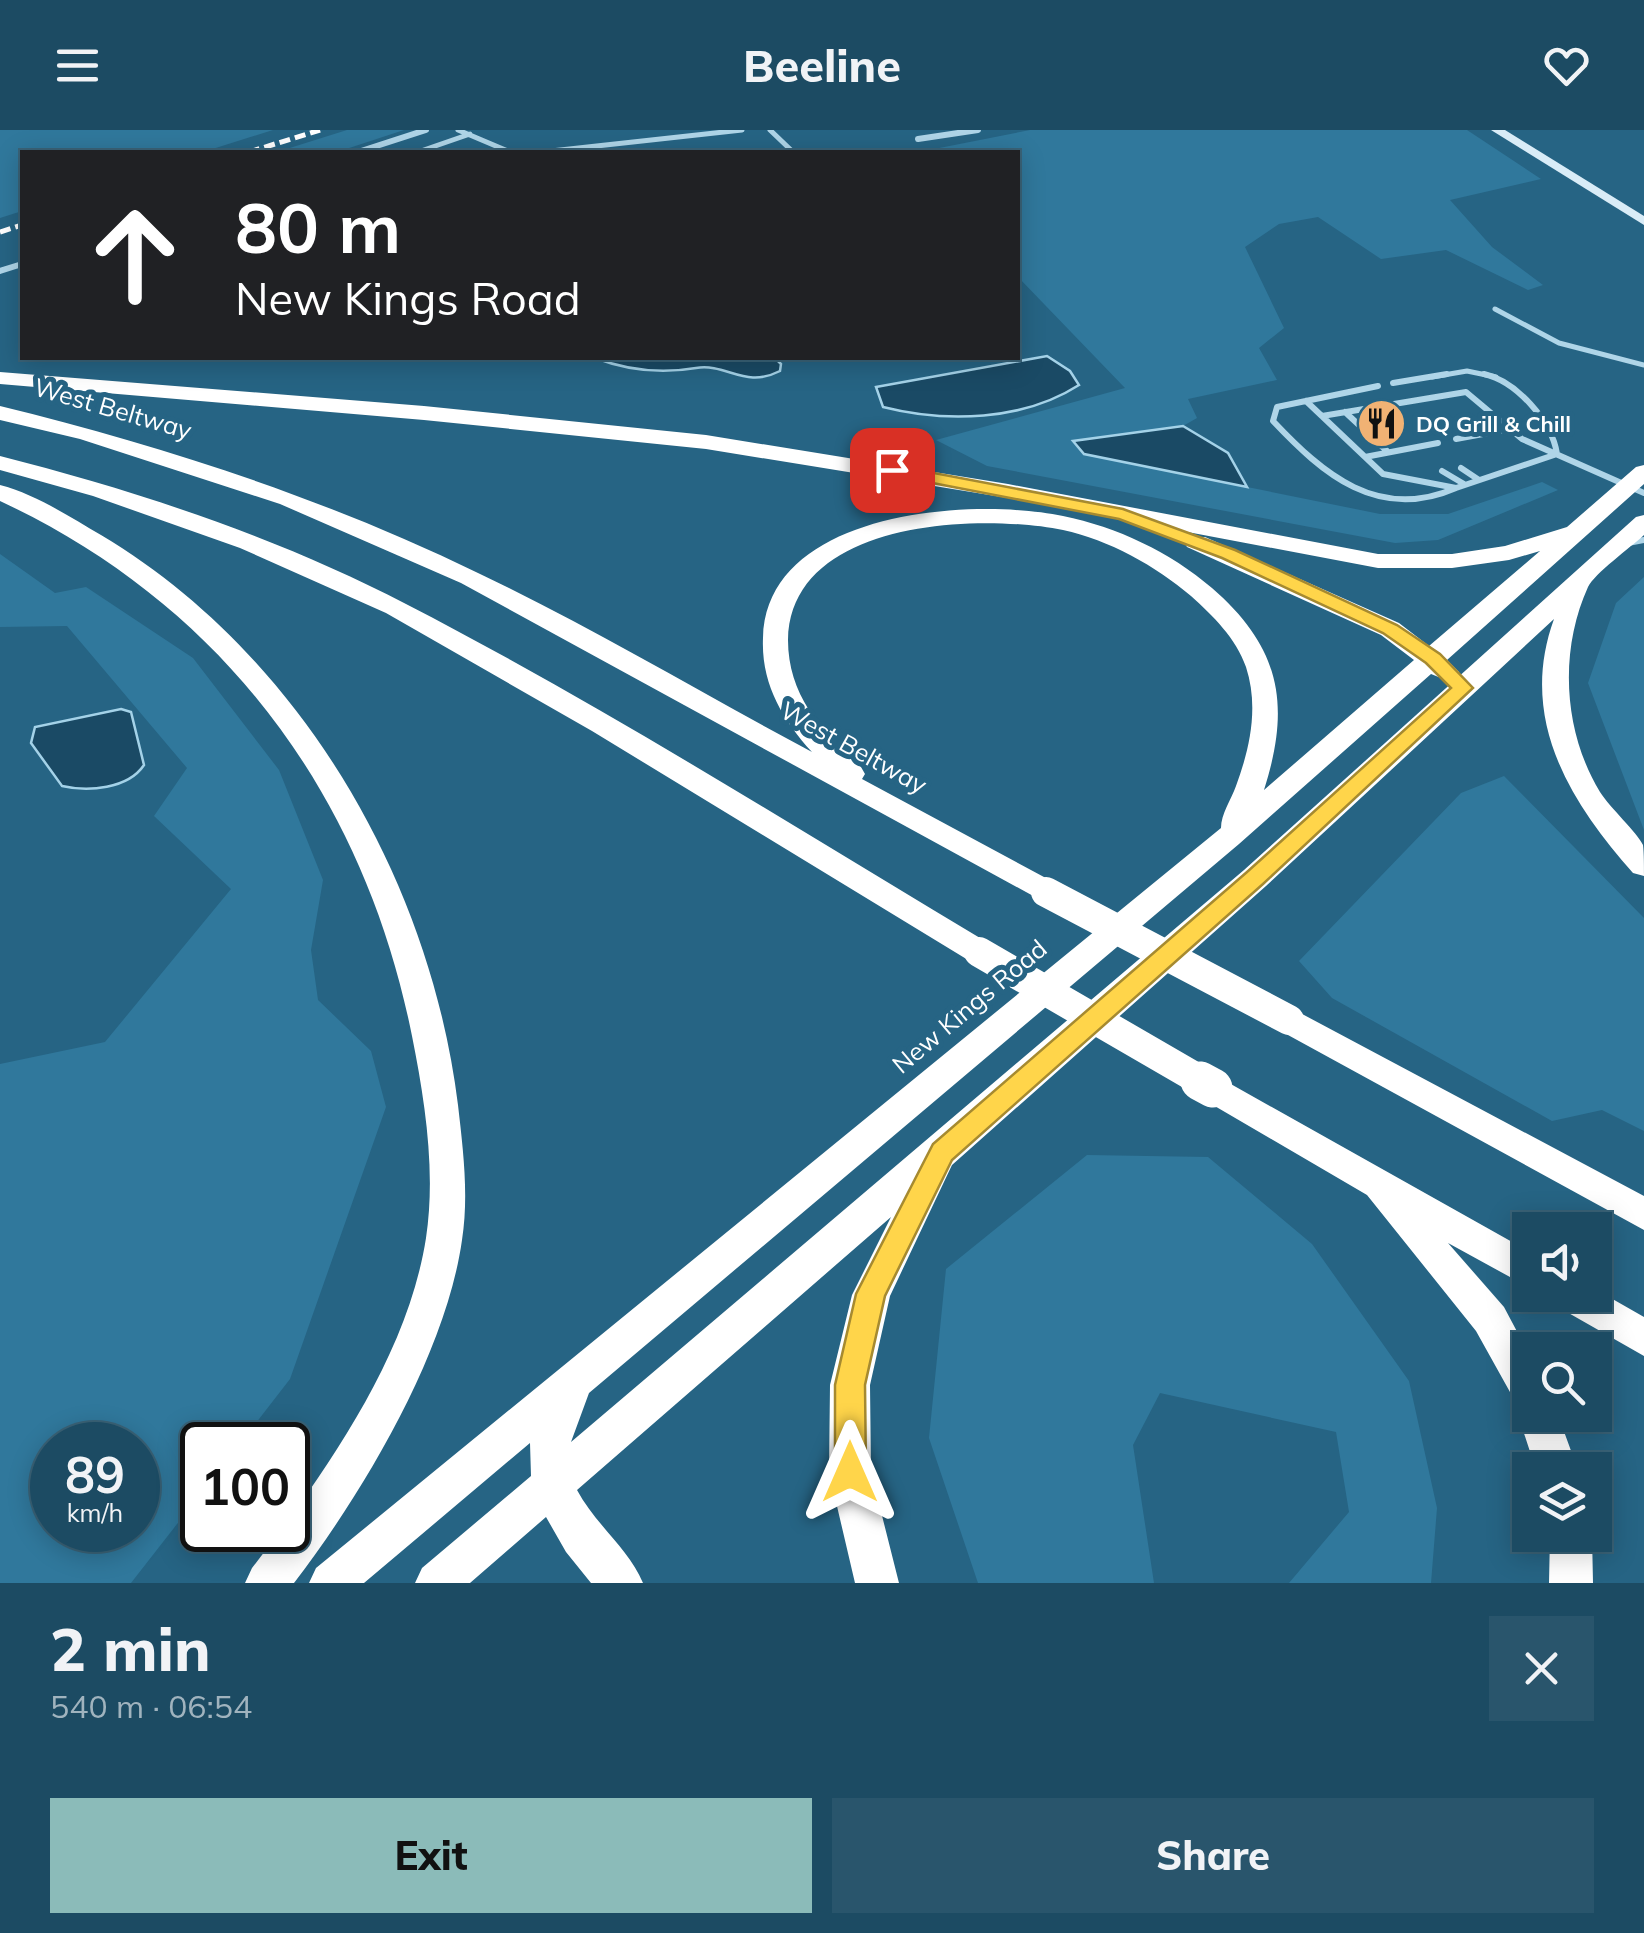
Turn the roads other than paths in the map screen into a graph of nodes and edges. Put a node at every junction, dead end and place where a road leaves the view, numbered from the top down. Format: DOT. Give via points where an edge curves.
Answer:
graph roads {
  1 [pos="426,130"];
  2 [pos="458,130"];
  3 [pos="742,130"];
  4 [pos="770,130"];
  5 [pos="978,130"];
  6 [pos="1497,130"];
  7 [pos="470,134"];
  8 [pos="918,138"];
  9 [pos="364,150"];
  10 [pos="424,150"];
  11 [pos="506,150"];
  12 [pos="560,150"];
  13 [pos="791,150"];
  14 [pos="1644,221"];
  15 [pos="1495,309"];
  16 [pos="1644,364"];
  17 [pos="0,378"];
  18 [pos="1393,383"];
  19 [pos="1378,386"];
  20 [pos="1306,401"];
  21 [pos="1344,412"];
  22 [pos="0,413"];
  23 [pos="1322,416"];
  24 [pos="1510,429"];
  25 [pos="1473,446"];
  26 [pos="1415,447"];
  27 [pos="1388,452"];
  28 [pos="1444,453"];
  29 [pos="1557,454"];
  30 [pos="1426,456"];
  31 [pos="1365,457"];
  32 [pos="1492,462"];
  33 [pos="0,463"];
  34 [pos="1461,468"];
  35 [pos="1442,471"];
  36 [pos="1504,472"];
  37 [pos="1479,480"];
  38 [pos="1639,484"];
  39 [pos="1464,485"];
  40 [pos="1456,488"];
  41 [pos="0,492"];
  42 [pos="1123,514"];
  43 [pos="1644,522"];
  44 [pos="1577,530"];
  45 [pos="1632,543"];
  46 [pos="1582,579"];
  47 [pos="1433,659"];
  48 [pos="1463,688"];
  49 [pos="892,808"];
  50 [pos="1228,837"];
  51 [pos="1644,865"];
  52 [pos="942,1152"];
  53 [pos="1370,1178"];
  54 [pos="1644,1214"];
  55 [pos="1512,1261"];
  56 [pos="1600,1312"];
  57 [pos="1644,1338"];
  58 [pos="1512,1361"];
  59 [pos="572,1386"];
  60 [pos="553,1483"];
  61 [pos="1571,1552"];
  62 [pos="268,1583"];
  63 [pos="331,1583"];
  64 [pos="436,1583"];
  65 [pos="620,1583"];
  66 [pos="877,1583"];
  67 [pos="1571,1583"];
  1 -- 9 [label="street"];
  2 -- 7 [label="lane"];
  3 -- 12 [label="lane"];
  4 -- 13 [label="lane"];
  5 -- 8 [label="street"];
  6 -- 14 [label="street"];
  7 -- 10 [label="lane"];
  7 -- 11 [label="lane"];
  15 -- 16 [label="lane" via="1559,343"];
  17 -- 42 [label="highway" via="622,432 853,464"];
  18 -- 29 [label="lane" via="1467,371 1503,378 1554,433"];
  19 -- 20 [label="lane"];
  20 -- 23 [label="lane"];
  20 -- 40 [label="lane" via="1277,407 1272,421 1336,481 1413,497"];
  21 -- 23 [label="lane"];
  21 -- 24 [label="lane" via="1466,392"];
  21 -- 27 [label="lane"];
  22 -- 49 [label="highway, West Beltway" via="220,476 372,534 556,624"];
  23 -- 31 [label="lane"];
  24 -- 25 [label="lane" via="1460,438"];
  24 -- 29 [label="lane"];
  26 -- 27 [label="lane"];
  26 -- 28 [label="lane" via="1435,443"];
  26 -- 30 [label="lane"];
  27 -- 31 [label="lane"];
  29 -- 36 [label="lane"];
  29 -- 38 [label="lane"];
  31 -- 40 [label="lane" via="1383,474"];
  32 -- 36 [label="lane"];
  33 -- 53 [label="highway, bridge" via="249,544 394,608"];
  34 -- 37 [label="lane"];
  35 -- 39 [label="lane"];
  36 -- 37 [label="lane"];
  37 -- 39 [label="lane"];
  38 -- 44 [label="highway, New Kings Road"];
  39 -- 40 [label="lane"];
  41 -- 62 [label="highway" via="116,555 202,622 270,695 322,768 368,852 424,1009 442,1084 448,1188 442,1250 417,1334 380,1410"];
  42 -- 44 [label="highway" via="1413,563 1509,552"];
  42 -- 47 [label="highway" via="1372,621"];
  43 -- 45 [label="highway"];
  44 -- 47 [label="highway, New Kings Road"];
  45 -- 46 [label="highway"];
  46 -- 48 [label="highway"];
  46 -- 51 [label="highway" via="1560,630 1552,705 1584,789"];
  47 -- 48 [label="highway"];
  47 -- 50 [label="highway, New Kings Road"];
  48 -- 52 [label="highway"];
  49 -- 50 [label="highway" via="839,764 778,678 772,643 782,598 814,563 864,534 932,518 1018,516 1090,530 1149,556 1206,595 1244,639 1261,674 1268,734 1256,780"];
  49 -- 54 [label="highway, West Beltway, bridge"];
  50 -- 59 [label="highway, New Kings Road"];
  52 -- 60 [label="highway"];
  52 -- 66 [label="highway" via="871,1294 850,1385 850,1472"];
  53 -- 55 [label="highway"];
  53 -- 58 [label="highway" via="1490,1319"];
  56 -- 57 [label="highway"];
  59 -- 60 [label="highway" via="550,1442"];
  59 -- 63 [label="highway, New Kings Road"];
  60 -- 64 [label="highway"];
  60 -- 65 [label="highway" via="591,1554"];
  61 -- 67 [label="highway"];
}
